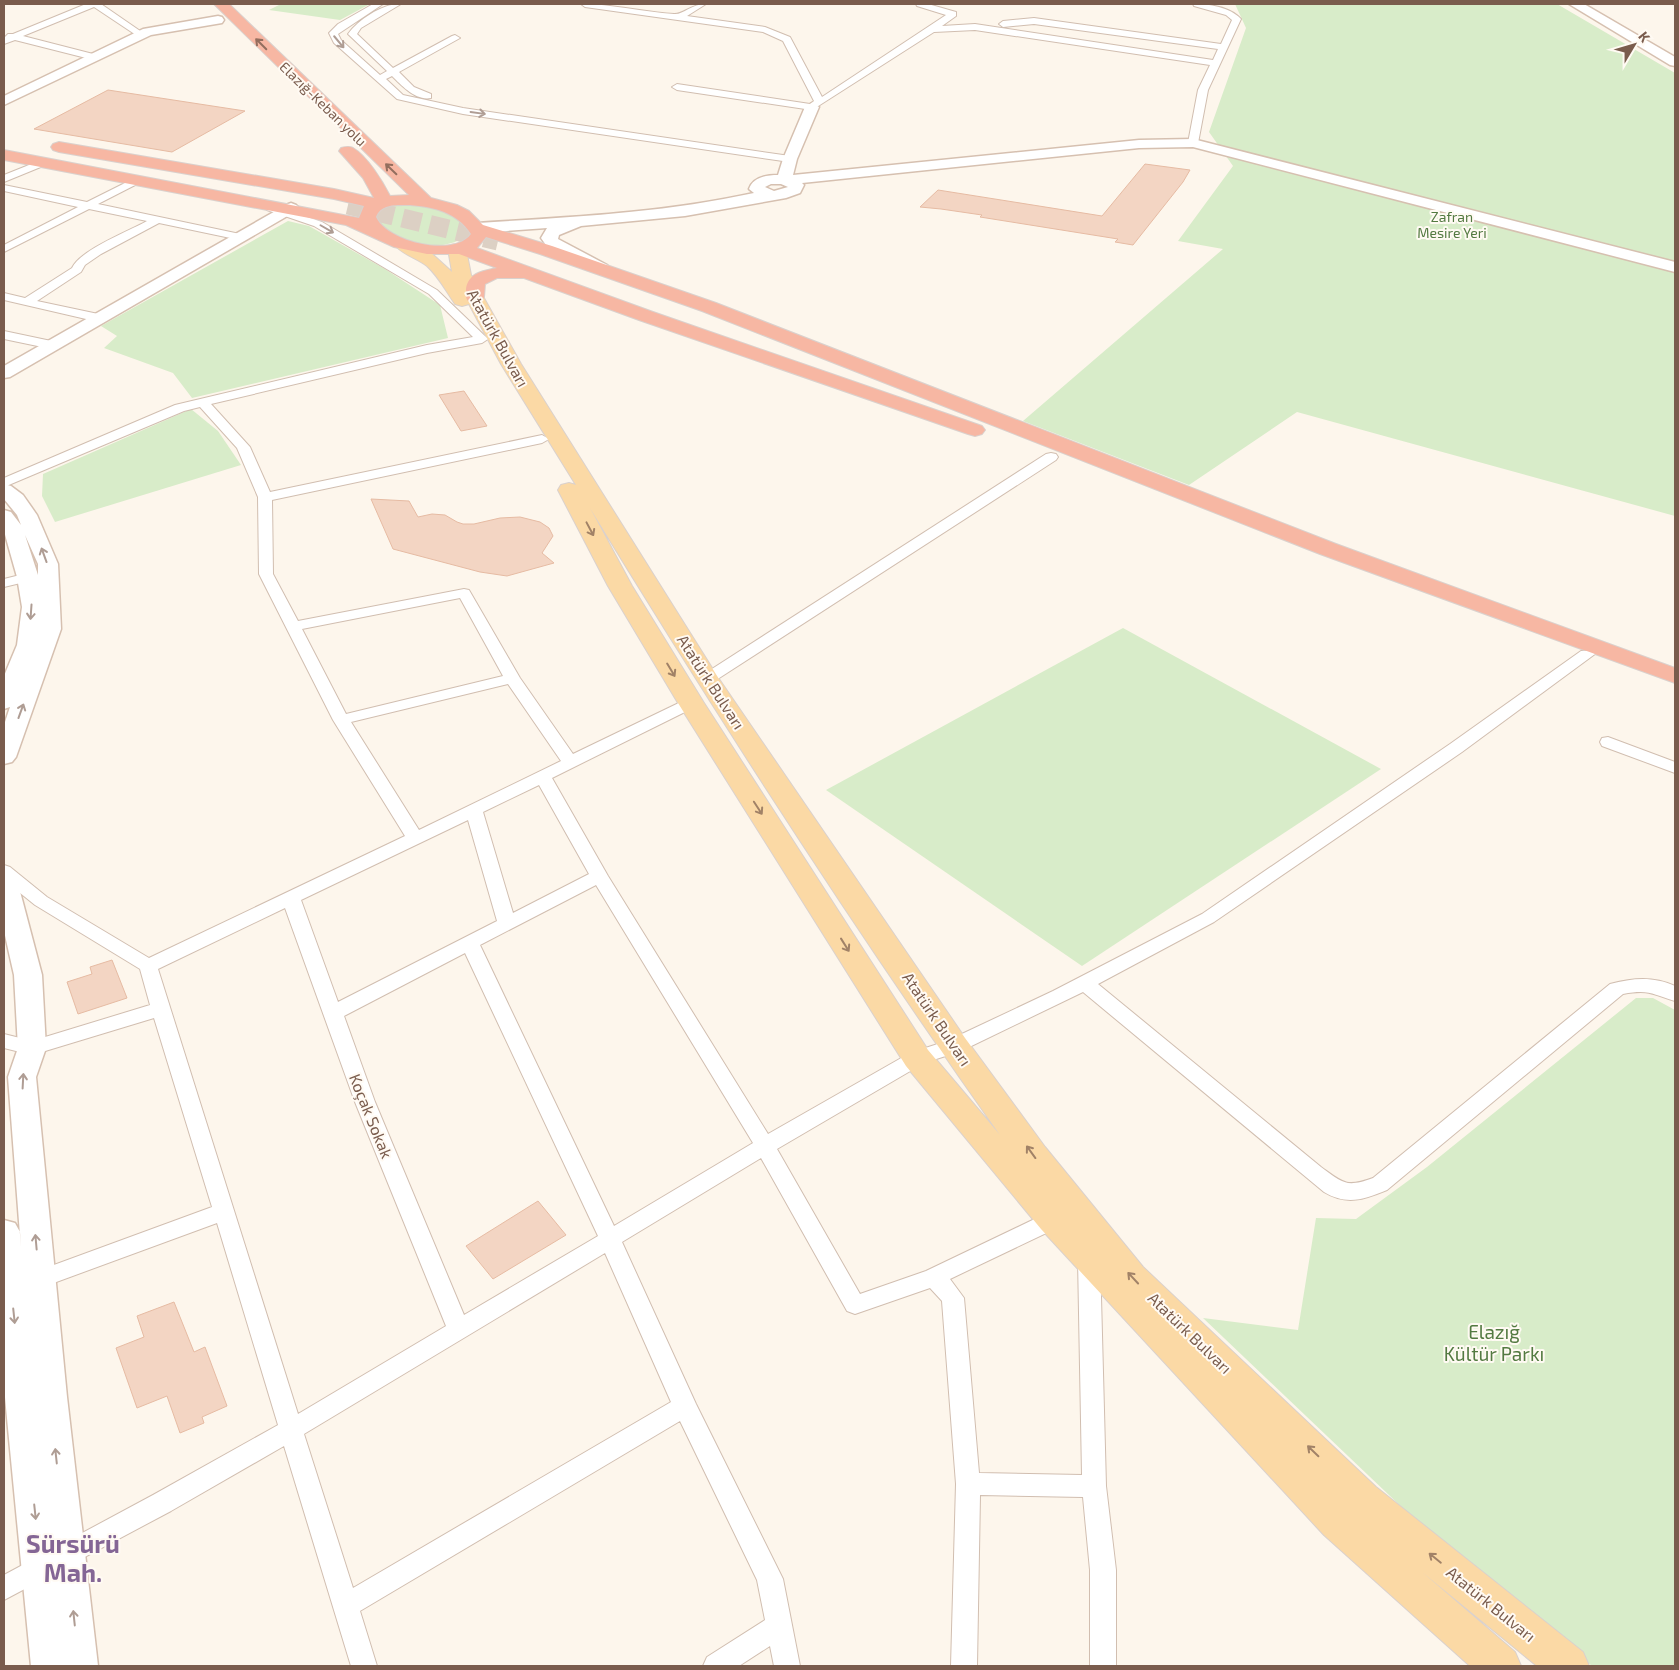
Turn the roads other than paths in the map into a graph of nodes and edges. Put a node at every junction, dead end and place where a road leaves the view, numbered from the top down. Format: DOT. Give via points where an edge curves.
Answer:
graph roads {
  1 [pos="116,4"];
  2 [pos="380,4"];
  3 [pos="396,4"];
  4 [pos="585,4"];
  5 [pos="702,4"];
  6 [pos="920,4"];
  7 [pos="1196,4"];
  8 [pos="1575,4"];
  9 [pos="1587,4"];
  10 [pos="96,5"];
  11 [pos="216,11"];
  12 [pos="679,18"];
  13 [pos="975,27"];
  14 [pos="932,30"];
  15 [pos="142,35"];
  16 [pos="7,37"];
  17 [pos="455,38"];
  18 [pos="1223,47"];
  19 [pos="1675,54"];
  20 [pos="94,57"];
  21 [pos="258,60"];
  22 [pos="1675,62"];
  23 [pos="1216,63"];
  24 [pos="393,72"];
  25 [pos="379,80"];
  26 [pos="677,87"];
  27 [pos="7,98"];
  28 [pos="816,104"];
  29 [pos="338,141"];
  30 [pos="1193,143"];
  31 [pos="4,144"];
  32 [pos="42,144"];
  33 [pos="4,151"];
  34 [pos="1241,154"];
  35 [pos="4,155"];
  36 [pos="783,156"];
  37 [pos="44,162"];
  38 [pos="363,167"];
  39 [pos="4,179"];
  40 [pos="135,181"];
  41 [pos="789,183"];
  42 [pos="4,188"];
  43 [pos="764,188"];
  44 [pos="334,194"];
  45 [pos="426,202"];
  46 [pos="381,203"];
  47 [pos="86,206"];
  48 [pos="288,210"];
  49 [pos="455,210"];
  50 [pos="157,220"];
  51 [pos="584,221"];
  52 [pos="240,236"];
  53 [pos="468,238"];
  54 [pos="392,240"];
  55 [pos="493,244"];
  56 [pos="4,249"];
  57 [pos="1675,267"];
  58 [pos="608,272"];
  59 [pos="533,275"];
  60 [pos="4,296"];
  61 [pos="475,297"];
  62 [pos="28,302"];
  63 [pos="99,318"];
  64 [pos="4,335"];
  65 [pos="482,339"];
  66 [pos="52,345"];
  67 [pos="4,373"];
  68 [pos="203,403"];
  69 [pos="542,439"];
  70 [pos="1056,450"];
  71 [pos="4,483"];
  72 [pos="4,490"];
  73 [pos="264,498"];
  74 [pos="4,516"];
  75 [pos="28,577"];
  76 [pos="4,583"];
  77 [pos="293,626"];
  78 [pos="1587,654"];
  79 [pos="1675,676"];
  80 [pos="512,678"];
  81 [pos="1675,687"];
  82 [pos="699,691"];
  83 [pos="4,702"];
  84 [pos="341,720"];
  85 [pos="1608,742"];
  86 [pos="4,757"];
  87 [pos="571,763"];
  88 [pos="1675,768"];
  89 [pos="542,776"];
  90 [pos="474,810"];
  91 [pos="415,838"];
  92 [pos="4,871"];
  93 [pos="599,876"];
  94 [pos="4,880"];
  95 [pos="291,898"];
  96 [pos="506,922"];
  97 [pos="469,942"];
  98 [pos="148,966"];
  99 [pos="1085,983"];
  100 [pos="1675,994"];
  101 [pos="161,1009"];
  102 [pos="332,1014"];
  103 [pos="18,1045"];
  104 [pos="954,1046"];
  105 [pos="917,1058"];
  106 [pos="765,1146"];
  107 [pos="223,1212"];
  108 [pos="1053,1220"];
  109 [pos="4,1232"];
  110 [pos="610,1239"];
  111 [pos="1089,1259"];
  112 [pos="934,1277"];
  113 [pos="40,1279"];
  114 [pos="459,1331"];
  115 [pos="685,1406"];
  116 [pos="290,1430"];
  117 [pos="968,1484"];
  118 [pos="1094,1486"];
  119 [pos="54,1561"];
  120 [pos="4,1588"];
  121 [pos="346,1606"];
  122 [pos="779,1626"];
  123 [pos="50,1666"];
  124 [pos="80,1666"];
  125 [pos="364,1666"];
  126 [pos="716,1666"];
  127 [pos="787,1666"];
  128 [pos="964,1666"];
  129 [pos="1103,1666"];
  130 [pos="1500,1666"];
  131 [pos="1568,1666"];
  1 -- 10 [label="street"];
  2 -- 25 [label="street, one-way" via="333,33 337,41"];
  3 -- 24 [label="street" via="358,26 352,34"];
  4 -- 12 [label="street"];
  5 -- 12 [label="street"];
  6 -- 14 [label="street" via="953,14"];
  7 -- 18 [label="street" via="1236,18"];
  8 -- 22 [label="street"];
  9 -- 19 [label="street"];
  10 -- 15 [label="street"];
  10 -- 16 [label="street"];
  11 -- 15 [label="street"];
  11 -- 21 [label="highway, Elazığ-Keban yolu"];
  45 -- 11 [label="highway, Elazığ-Keban yolu, one-way" via="310,92"];
  12 -- 28 [label="street" via="765,30 787,39"];
  13 -- 14 [label="street"];
  13 -- 18 [label="street" via="1034,20"];
  13 -- 23 [label="street"];
  14 -- 28 [label="street"];
  15 -- 20 [label="street"];
  16 -- 20 [label="street"];
  17 -- 24 [label="street"];
  18 -- 23 [label="street"];
  20 -- 27 [label="street"];
  23 -- 30 [label="street" via="1203,90"];
  24 -- 25 [label="street"];
  24 -- 36 [label="street" via="411,89 423,95"];
  25 -- 36 [label="street, one-way" via="400,98 463,111"];
  26 -- 28 [label="street"];
  28 -- 36 [label="street"];
  29 -- 38 [label="highway, Elazığ-Keban yolu"];
  30 -- 34 [label="street"];
  30 -- 41 [label="street" via="1139,144"];
  31 -- 33 [label="highway" via="344,208"];
  32 -- 44 [label="highway"];
  34 -- 41 [label="street" via="1190,147 1139,149"];
  34 -- 57 [label="street"];
  35 -- 37 [label="highway"];
  36 -- 41 [label="street"];
  36 -- 43 [label="street"];
  37 -- 39 [label="street"];
  37 -- 40 [label="highway"];
  38 -- 44 [label="highway" via="367,179 364,186"];
  38 -- 46 [label="highway, Elazığ-Keban yolu" via="379,187"];
  40 -- 47 [label="street"];
  40 -- 48 [label="highway"];
  41 -- 43 [label="street"];
  42 -- 47 [label="street"];
  43 -- 49 [label="street" via="690,202 593,214 542,217"];
  43 -- 51 [label="street" via="718,207"];
  44 -- 46 [label="highway"];
  45 -- 46 [label="highway"];
  45 -- 49 [label="highway"];
  46 -- 54 [label="highway" via="370,210 367,217 371,226"];
  47 -- 50 [label="street"];
  47 -- 56 [label="street"];
  48 -- 52 [label="street"];
  48 -- 54 [label="highway" via="351,221"];
  48 -- 65 [label="street, one-way" via="318,224 433,292"];
  49 -- 53 [label="highway" via="470,219"];
  50 -- 52 [label="street"];
  50 -- 62 [label="street" via="97,252 80,263 77,270"];
  51 -- 53 [label="street"];
  51 -- 58 [label="street" via="555,229 549,238"];
  52 -- 63 [label="street"];
  53 -- 54 [label="highway" via="427,250"];
  53 -- 58 [label="highway" via="501,235"];
  53 -- 59 [label="highway"];
  53 -- 61 [label="main road, Atatürk Bulvarı" via="462,275"];
  54 -- 65 [label="main road, Atatürk Bulvarı" via="430,258 443,270"];
  55 -- 70 [label="highway" via="550,268"];
  58 -- 70 [label="highway" via="710,307"];
  59 -- 61 [label="highway" via="506,272 487,275 476,282"];
  59 -- 70 [label="highway"];
  60 -- 62 [label="street"];
  61 -- 82 [label="main road, Atatürk Bulvarı"];
  62 -- 63 [label="street"];
  63 -- 66 [label="street"];
  64 -- 66 [label="street"];
  65 -- 68 [label="street"];
  65 -- 69 [label="main road, Atatürk Bulvarı"];
  66 -- 67 [label="street"];
  68 -- 71 [label="street" via="180,408"];
  68 -- 73 [label="street" via="243,447"];
  69 -- 73 [label="street"];
  69 -- 82 [label="main road, Atatürk Bulvarı, one-way" via="620,586"];
  70 -- 78 [label="highway"];
  70 -- 79 [label="highway"];
  70 -- 82 [label="street"];
  86 -- 72 [label="street, one-way" via="50,629 48,564 28,515"];
  73 -- 77 [label="street" via="266,574"];
  74 -- 75 [label="street" via="13,528"];
  75 -- 76 [label="street"];
  75 -- 83 [label="street, one-way" via="33,607 28,645"];
  77 -- 80 [label="street" via="464,593"];
  77 -- 84 [label="street"];
  78 -- 81 [label="highway"];
  78 -- 99 [label="street" via="1208,918"];
  80 -- 84 [label="street"];
  80 -- 87 [label="street"];
  82 -- 87 [label="street"];
  82 -- 104 [label="main road, Atatürk Bulvarı"];
  82 -- 105 [label="main road, Atatürk Bulvarı, one-way"];
  84 -- 91 [label="street"];
  85 -- 88 [label="street"];
  87 -- 89 [label="street"];
  89 -- 90 [label="street"];
  89 -- 93 [label="street"];
  90 -- 91 [label="street"];
  90 -- 96 [label="street"];
  91 -- 95 [label="street"];
  92 -- 98 [label="street" via="41,901"];
  93 -- 96 [label="street"];
  93 -- 106 [label="street"];
  94 -- 103 [label="street" via="28,975"];
  95 -- 98 [label="street"];
  95 -- 102 [label="street, Koçak Sokak"];
  96 -- 97 [label="street"];
  97 -- 102 [label="street"];
  97 -- 110 [label="street"];
  98 -- 101 [label="street"];
  99 -- 100 [label="street" via="1342,1193 1359,1192 1380,1184 1617,989 1635,984 1661,986"];
  99 -- 104 [label="street"];
  101 -- 103 [label="street"];
  101 -- 107 [label="street"];
  102 -- 114 [label="street, Koçak Sokak"];
  113 -- 103 [label="street, one-way"];
  104 -- 105 [label="street"];
  131 -- 104 [label="main road, Atatürk Bulvarı, one-way" via="1362,1499 1131,1277 1033,1156"];
  105 -- 106 [label="street"];
  105 -- 108 [label="main road, Atatürk Bulvarı"];
  106 -- 110 [label="street"];
  106 -- 112 [label="street" via="854,1305"];
  107 -- 113 [label="street"];
  107 -- 116 [label="street"];
  108 -- 111 [label="main road, Atatürk Bulvarı"];
  108 -- 112 [label="street"];
  109 -- 119 [label="street, one-way"];
  110 -- 114 [label="street"];
  110 -- 115 [label="street"];
  111 -- 118 [label="street"];
  111 -- 130 [label="main road, Atatürk Bulvarı" via="1338,1523"];
  112 -- 117 [label="street" via="953,1298"];
  119 -- 113 [label="street, one-way" via="50,1397"];
  114 -- 116 [label="street"];
  115 -- 121 [label="street"];
  115 -- 122 [label="street" via="770,1579"];
  116 -- 119 [label="street"];
  116 -- 121 [label="street"];
  117 -- 118 [label="street"];
  117 -- 128 [label="street"];
  118 -- 129 [label="street" via="1103,1570"];
  119 -- 120 [label="street"];
  119 -- 123 [label="street"];
  124 -- 119 [label="street, one-way"];
  121 -- 125 [label="street"];
  122 -- 126 [label="street"];
  122 -- 127 [label="street"];
}
